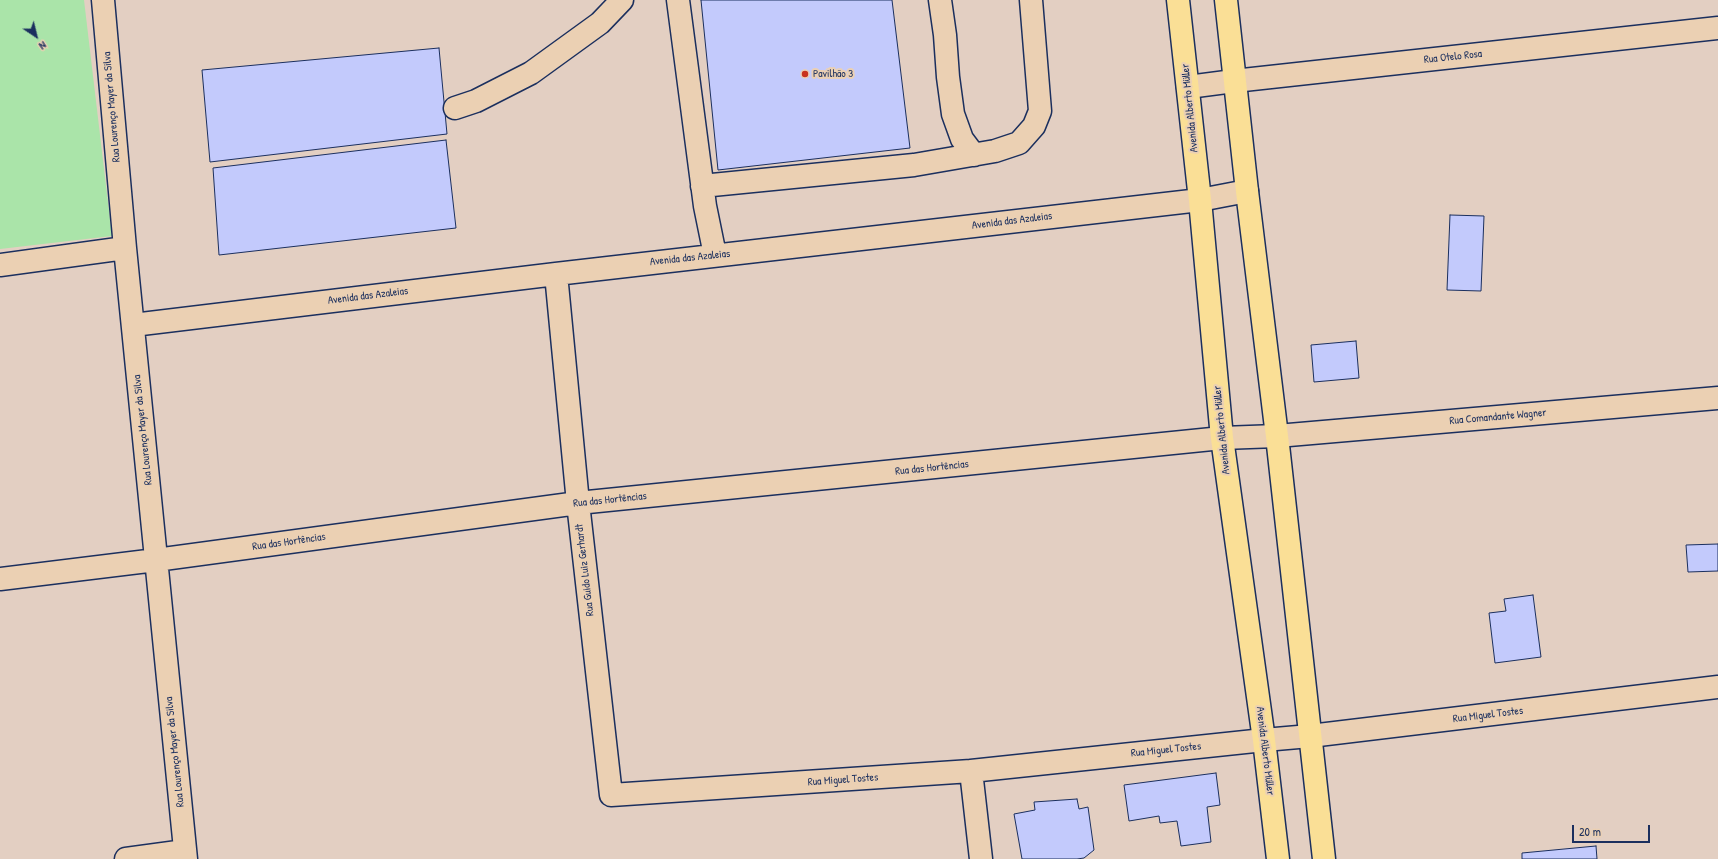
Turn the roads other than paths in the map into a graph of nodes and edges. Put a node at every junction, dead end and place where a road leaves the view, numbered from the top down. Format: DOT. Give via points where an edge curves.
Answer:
graph roads {
  1 [pos="103,0"];
  2 [pos="622,0"];
  3 [pos="678,0"];
  4 [pos="940,0"];
  5 [pos="1031,0"];
  6 [pos="1178,0"];
  7 [pos="1226,0"];
  8 [pos="1718,28"];
  9 [pos="1234,80"];
  10 [pos="1188,87"];
  11 [pos="455,108"];
  12 [pos="974,154"];
  13 [pos="702,186"];
  14 [pos="1247,191"];
  15 [pos="1200,200"];
  16 [pos="125,248"];
  17 [pos="715,256"];
  18 [pos="0,265"];
  19 [pos="556,274"];
  20 [pos="133,325"];
  21 [pos="1718,398"];
  22 [pos="1277,436"];
  23 [pos="1222,438"];
  24 [pos="578,503"];
  25 [pos="156,560"];
  26 [pos="0,579"];
  27 [pos="1718,687"];
  28 [pos="1310,736"];
  29 [pos="1264,740"];
  30 [pos="972,771"];
  31 [pos="611,795"];
  32 [pos="186,855"];
  33 [pos="126,859"];
  34 [pos="981,859"];
  35 [pos="1278,859"];
  36 [pos="1324,859"];
  1 -- 16 [label="street, Rua Lourenço Mayer da Silva"];
  2 -- 11 [label="street" via="600,23 531,73 476,101"];
  3 -- 13 [label="street"];
  4 -- 12 [label="street" via="953,114 962,139"];
  5 -- 12 [label="street" via="1040,111 1034,126 1019,143 995,151"];
  6 -- 10 [label="main road, Avenida Alberto Müller"];
  7 -- 9 [label="main road"];
  8 -- 9 [label="street, Rua Otelo Rosa"];
  9 -- 10 [label="street, Rua Otelo Rosa"];
  9 -- 14 [label="main road"];
  10 -- 15 [label="main road, Avenida Alberto Müller"];
  12 -- 13 [label="street" via="914,165"];
  13 -- 17 [label="street"];
  14 -- 15 [label="street, Avenida das Azaleias"];
  14 -- 22 [label="main road"];
  15 -- 17 [label="street, Avenida das Azaleias"];
  15 -- 23 [label="main road, Avenida Alberto Müller"];
  16 -- 18 [label="street"];
  16 -- 20 [label="street, Rua Lourenço Mayer da Silva"];
  17 -- 19 [label="street, Avenida das Azaleias"];
  19 -- 20 [label="street, Avenida das Azaleias"];
  19 -- 24 [label="street, Rua Guido Luiz Gerhardt"];
  20 -- 25 [label="street, Rua Lourenço Mayer da Silva"];
  21 -- 22 [label="street, Rua Comandante Wagner"];
  22 -- 23 [label="street, Rua Comandante Wagner"];
  22 -- 28 [label="main road"];
  23 -- 24 [label="street, Rua das Hortências"];
  23 -- 29 [label="main road, Avenida Alberto Müller"];
  24 -- 25 [label="street, Rua das Hortências"];
  24 -- 31 [label="street, Rua Guido Luiz Gerhardt"];
  25 -- 26 [label="street, Rua das Hortências"];
  25 -- 32 [label="street, Rua Lourenço Mayer da Silva"];
  27 -- 28 [label="street, Rua Miguel Tostes"];
  28 -- 29 [label="street, Rua Miguel Tostes"];
  28 -- 36 [label="main road"];
  29 -- 30 [label="street, Rua Miguel Tostes"];
  29 -- 35 [label="main road, Avenida Alberto Müller"];
  30 -- 31 [label="street, Rua Miguel Tostes"];
  30 -- 34 [label="street"];
  32 -- 33 [label="street"];
}
